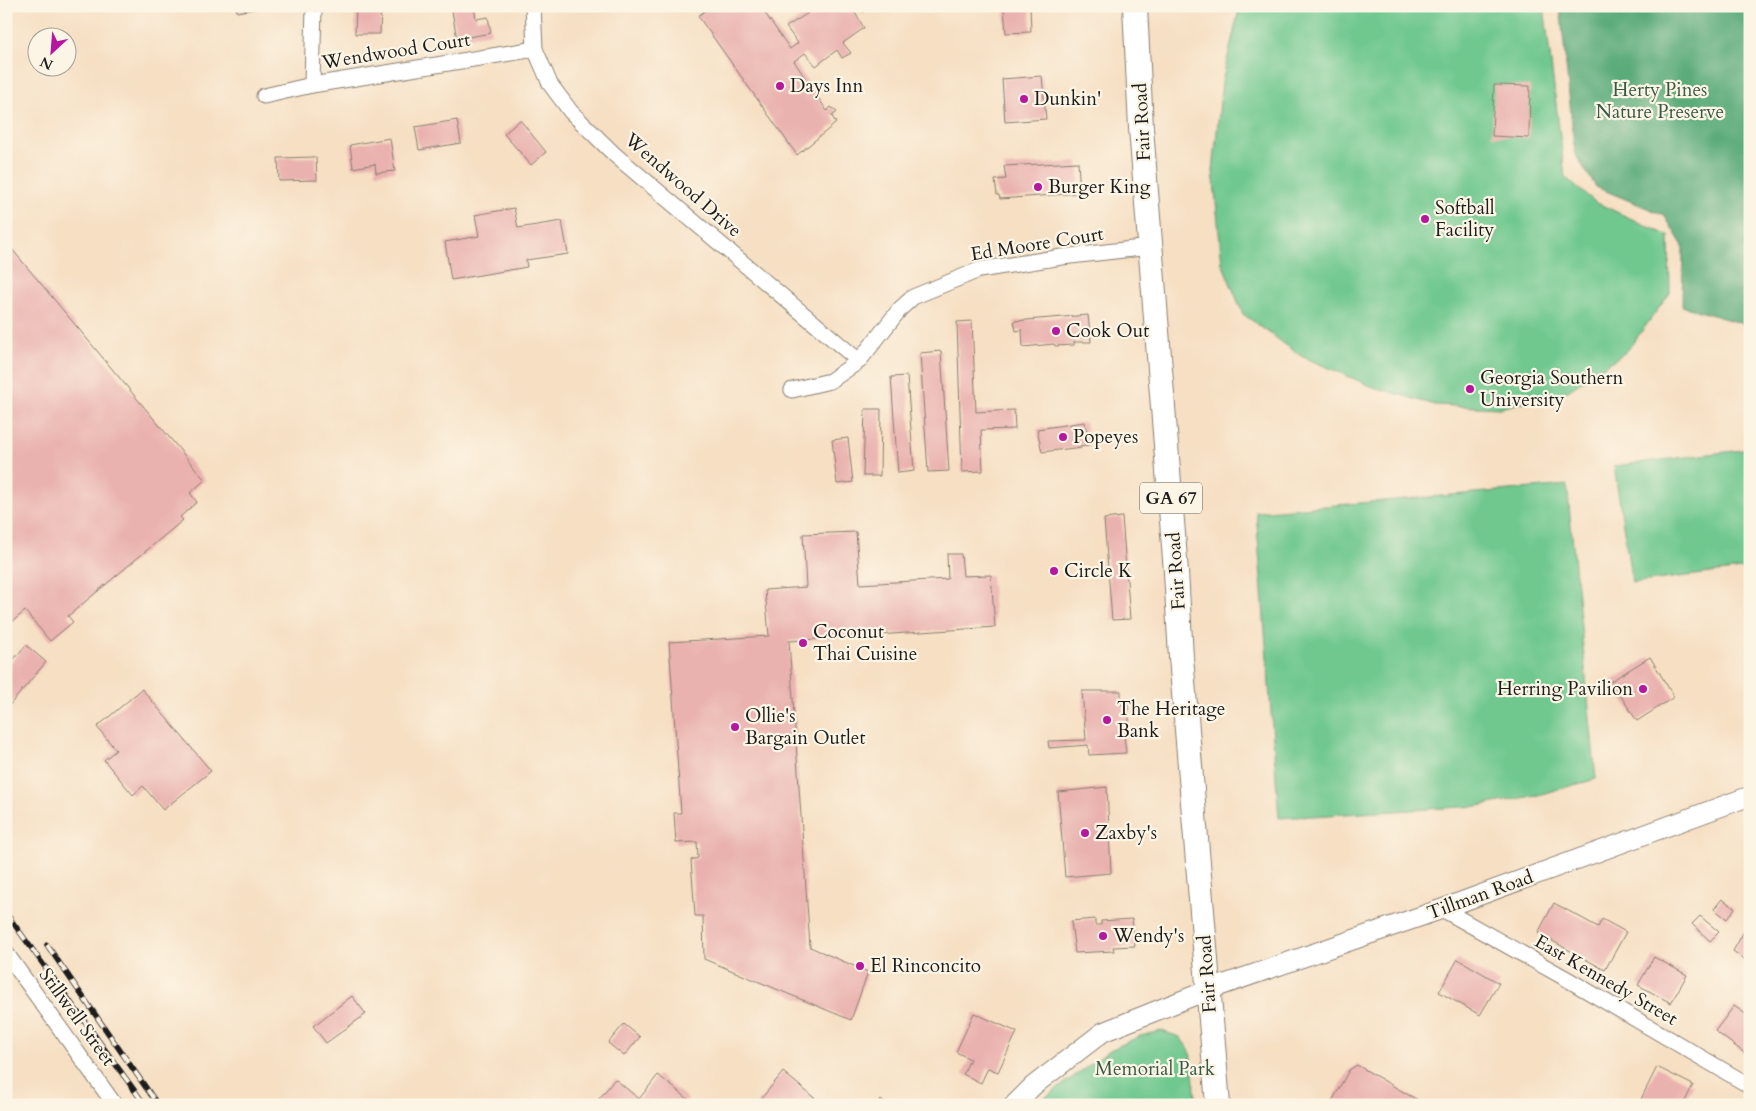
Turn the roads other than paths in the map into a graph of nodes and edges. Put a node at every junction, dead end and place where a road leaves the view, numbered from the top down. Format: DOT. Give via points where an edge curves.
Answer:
graph roads {
  1 [pos="314,6"];
  2 [pos="533,6"];
  3 [pos="1135,6"];
  4 [pos="535,49"];
  5 [pos="312,84"];
  6 [pos="264,96"];
  7 [pos="1150,247"];
  8 [pos="859,360"];
  9 [pos="792,390"];
  10 [pos="1750,796"];
  11 [pos="1442,909"];
  12 [pos="6,952"];
  13 [pos="1208,990"];
  14 [pos="1750,1086"];
  15 [pos="115,1105"];
  16 [pos="1014,1105"];
  17 [pos="1218,1105"];
  1 -- 5 [label="street"];
  2 -- 4 [label="street, Wendwood Drive"];
  3 -- 7 [label="main road, Fair Road / GA 67"];
  4 -- 5 [label="street, Wendwood Court"];
  4 -- 8 [label="street, Wendwood Drive" via="550,84 571,112 615,155"];
  5 -- 6 [label="street, Wendwood Court"];
  7 -- 8 [label="street, Ed Moore Court" via="979,270 913,297"];
  7 -- 13 [label="main road, Fair Road / GA 67"];
  8 -- 9 [label="street, Ed Moore Court" via="830,381"];
  10 -- 11 [label="street, Tillman Road"];
  11 -- 13 [label="street, Tillman Road"];
  11 -- 14 [label="street, East Kennedy Street"];
  12 -- 15 [label="street, Stillwell Street"];
  13 -- 16 [label="street, Tillman Road" via="1103,1032 1033,1086"];
  13 -- 17 [label="main road, Fair Road / GA 67"];
}
